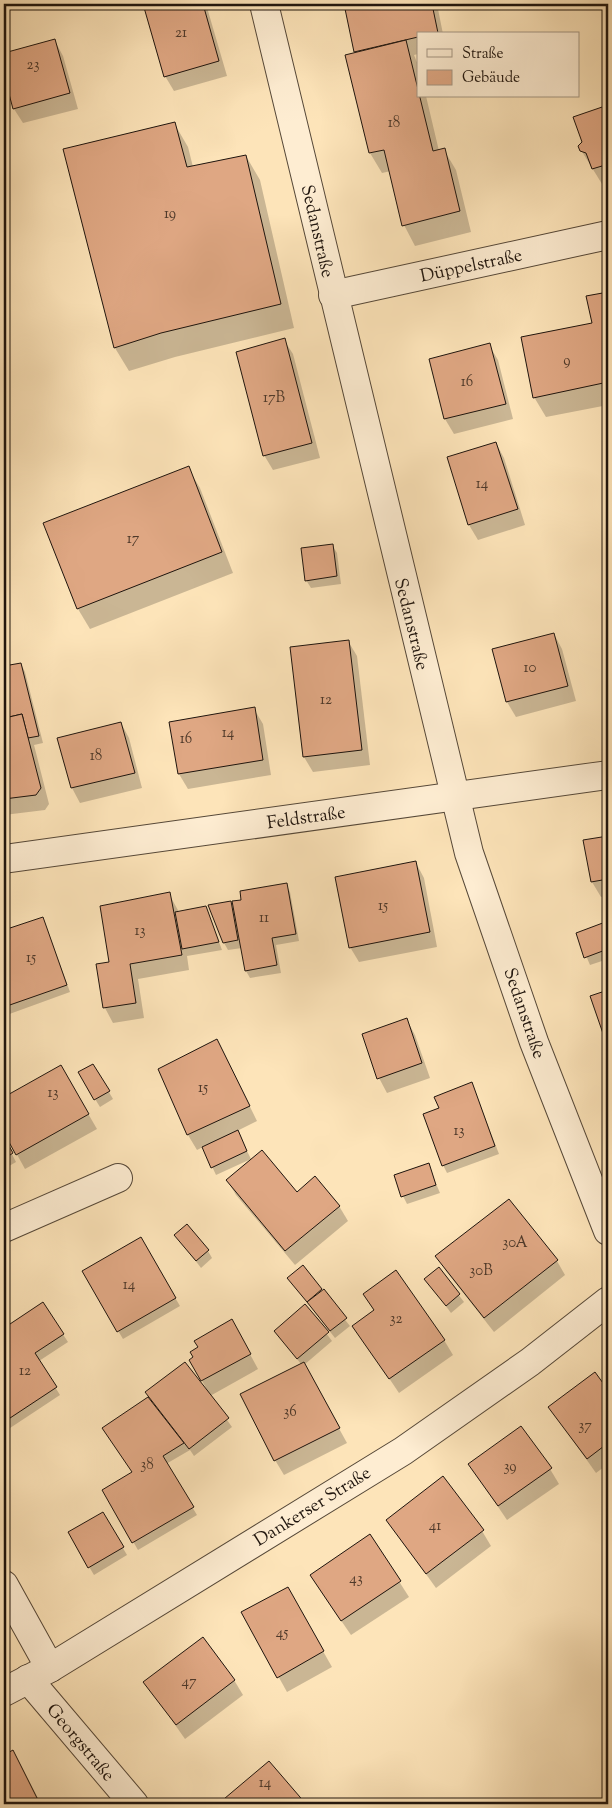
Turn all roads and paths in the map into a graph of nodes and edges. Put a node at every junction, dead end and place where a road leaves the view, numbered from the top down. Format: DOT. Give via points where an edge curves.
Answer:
graph roads {
  1 [pos="264,4"];
  2 [pos="608,235"];
  3 [pos="333,295"];
  4 [pos="608,775"];
  5 [pos="454,797"];
  6 [pos="4,859"];
  7 [pos="118,1178"];
  8 [pos="4,1228"];
  9 [pos="608,1231"];
  10 [pos="608,1301"];
  11 [pos="4,1585"];
  12 [pos="39,1674"];
  13 [pos="4,1692"];
  14 [pos="134,1804"];
  1 -- 3 [label="street, Sedanstraße"];
  2 -- 3 [label="street, Düppelstraße"];
  3 -- 5 [label="street, Sedanstraße"];
  4 -- 5 [label="street, Feldstraße"];
  5 -- 6 [label="street, Feldstraße"];
  5 -- 9 [label="street, Sedanstraße" via="469,853 534,1042"];
  7 -- 8 [label="street"];
  10 -- 12 [label="street, Dankerser Straße" via="530,1362 402,1451"];
  11 -- 12 [label="street, Georgstraße"];
  12 -- 13 [label="street, Dankerser Straße"];
  12 -- 14 [label="street, Georgstraße"];
}
